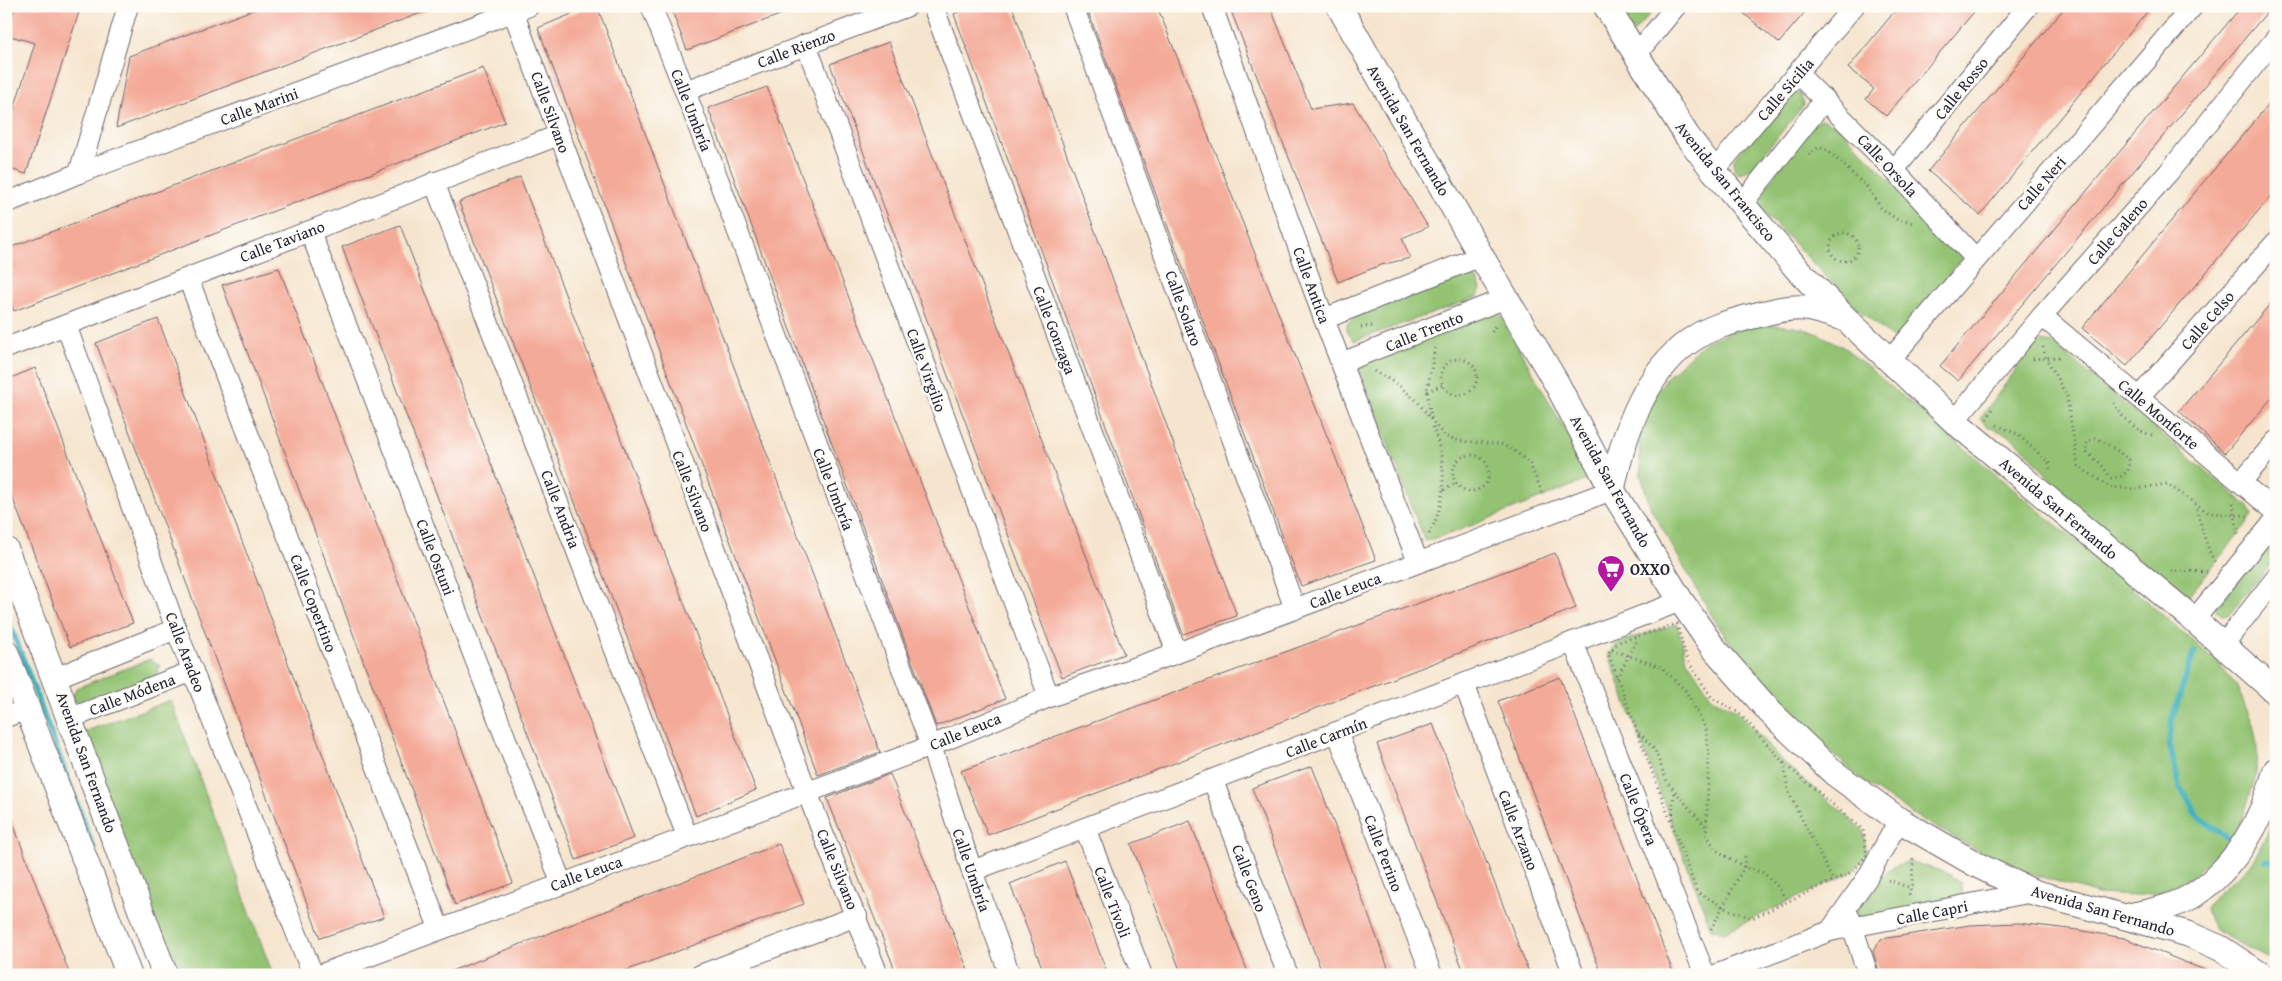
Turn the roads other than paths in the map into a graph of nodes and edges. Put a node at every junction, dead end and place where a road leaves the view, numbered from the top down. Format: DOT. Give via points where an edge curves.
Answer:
graph roads {
  1 [pos="651,6"];
  2 [pos="908,6"];
  3 [pos="933,6"];
  4 [pos="1073,6"];
  5 [pos="1212,6"];
  6 [pos="1339,6"];
  7 [pos="1606,6"];
  8 [pos="1676,6"];
  9 [pos="1854,6"];
  10 [pos="2028,6"];
  11 [pos="2193,6"];
  12 [pos="131,8"];
  13 [pos="518,8"];
  14 [pos="2276,38"];
  15 [pos="806,44"];
  16 [pos="1635,56"];
  17 [pos="1798,74"];
  18 [pos="685,91"];
  19 [pos="1825,99"];
  20 [pos="559,136"];
  21 [pos="1894,170"];
  22 [pos="1714,171"];
  23 [pos="79,173"];
  24 [pos="434,182"];
  25 [pos="6,203"];
  26 [pos="1742,204"];
  27 [pos="310,231"];
  28 [pos="2276,242"];
  29 [pos="1481,256"];
  30 [pos="1976,259"];
  31 [pos="188,278"];
  32 [pos="1506,298"];
  33 [pos="2042,316"];
  34 [pos="1324,319"];
  35 [pos="1846,319"];
  36 [pos="66,326"];
  37 [pos="6,348"];
  38 [pos="1890,360"];
  39 [pos="1341,364"];
  40 [pos="2139,398"];
  41 [pos="1954,421"];
  42 [pos="2276,441"];
  43 [pos="1612,490"];
  44 [pos="2237,491"];
  45 [pos="2276,512"];
  46 [pos="2276,519"];
  47 [pos="6,550"];
  48 [pos="1418,562"];
  49 [pos="2276,578"];
  50 [pos="1681,601"];
  51 [pos="1296,609"];
  52 [pos="2194,620"];
  53 [pos="176,629"];
  54 [pos="1573,642"];
  55 [pos="2223,645"];
  56 [pos="1177,653"];
  57 [pos="8,665"];
  58 [pos="193,671"];
  59 [pos="55,678"];
  60 [pos="1464,684"];
  61 [pos="2276,692"];
  62 [pos="1049,697"];
  63 [pos="16,713"];
  64 [pos="70,718"];
  65 [pos="1337,732"];
  66 [pos="931,746"];
  67 [pos="2276,770"];
  68 [pos="1213,781"];
  69 [pos="807,792"];
  70 [pos="1899,820"];
  71 [pos="1085,828"];
  72 [pos="687,836"];
  73 [pos="972,871"];
  74 [pos="561,882"];
  75 [pos="2033,892"];
  76 [pos="857,916"];
  77 [pos="2128,917"];
  78 [pos="1849,919"];
  79 [pos="440,928"];
  80 [pos="731,970"];
  81 [pos="129,975"];
  82 [pos="165,975"];
  83 [pos="314,975"];
  84 [pos="319,975"];
  85 [pos="700,975"];
  86 [pos="878,975"];
  87 [pos="1010,975"];
  88 [pos="1142,975"];
  89 [pos="1288,975"];
  90 [pos="1432,975"];
  91 [pos="1574,975"];
  92 [pos="1705,975"];
  93 [pos="1714,975"];
  94 [pos="1868,975"];
  95 [pos="2261,975"];
  1 -- 18 [label="street, Calle Umbría"];
  2 -- 15 [label="street, Calle Rienzo"];
  3 -- 56 [label="street, Calle Gonzaga"];
  4 -- 51 [label="street, Calle Solaro"];
  5 -- 34 [label="street, Calle Antica"];
  6 -- 29 [label="street, Avenida San Fernando"];
  7 -- 16 [label="street, Avenida San Francisco"];
  8 -- 16 [label="street"];
  9 -- 17 [label="street, Calle Sicilia"];
  10 -- 21 [label="street, Calle Rosso"];
  11 -- 30 [label="street, Calle Neri"];
  12 -- 23 [label="street"];
  13 -- 20 [label="street, Calle Silvano"];
  13 -- 23 [label="street, Calle Marini"];
  14 -- 33 [label="street, Calle Galeno" via="2168,173"];
  15 -- 18 [label="street, Calle Rienzo"];
  15 -- 62 [label="street, Calle Virgilio"];
  16 -- 22 [label="street, Avenida San Francisco"];
  17 -- 19 [label="street, Calle Orsola"];
  17 -- 22 [label="street, Calle Sicilia"];
  18 -- 66 [label="street, Calle Umbría"];
  19 -- 21 [label="street, Calle Orsola"];
  19 -- 26 [label="street"];
  20 -- 24 [label="street, Calle Taviano"];
  20 -- 69 [label="street, Calle Silvano"];
  21 -- 30 [label="street, Calle Orsola"];
  22 -- 26 [label="street, Avenida San Francisco"];
  23 -- 25 [label="street, Calle Marini"];
  24 -- 27 [label="street, Calle Taviano"];
  24 -- 72 [label="street, Calle Andria"];
  26 -- 35 [label="street, Avenida San Francisco" via="1798,270"];
  27 -- 31 [label="street, Calle Taviano"];
  27 -- 74 [label="street, Calle Ostuni"];
  28 -- 40 [label="street, Calle Celso"];
  29 -- 32 [label="street, Avenida San Fernando"];
  29 -- 34 [label="street"];
  30 -- 38 [label="street, Calle Neri"];
  31 -- 36 [label="street, Calle Taviano"];
  31 -- 79 [label="street, Calle Copertino"];
  32 -- 39 [label="street, Calle Trento"];
  32 -- 43 [label="street, Avenida San Fernando" via="1558,384"];
  33 -- 40 [label="street, Calle Monforte"];
  33 -- 41 [label="street, Calle Galeno"];
  34 -- 39 [label="street, Calle Antica"];
  35 -- 38 [label="street, Avenida San Fernando"];
  35 -- 43 [label="street" via="1804,308 1776,310 1728,323 1695,337 1665,362 1635,411 1620,450"];
  36 -- 37 [label="street, Calle Taviano"];
  36 -- 53 [label="street, Calle Aradeo"];
  38 -- 41 [label="street, Avenida San Fernando"];
  39 -- 48 [label="street, Calle Antica"];
  40 -- 44 [label="street, Calle Monforte"];
  41 -- 52 [label="street, Avenida San Fernando"];
  42 -- 44 [label="street"];
  43 -- 48 [label="street, Calle Leuca"];
  43 -- 50 [label="street, Avenida San Fernando"];
  44 -- 45 [label="street, Calle Monforte"];
  46 -- 52 [label="street"];
  47 -- 59 [label="street, Avenida San Fernando"];
  48 -- 51 [label="street, Calle Leuca"];
  49 -- 55 [label="street"];
  50 -- 54 [label="street, Calle Carmín"];
  50 -- 70 [label="street, Avenida San Fernando" via="1712,646 1770,712 1834,773"];
  51 -- 56 [label="street, Calle Leuca"];
  52 -- 55 [label="street, Avenida San Fernando"];
  53 -- 58 [label="street, Calle Aradeo"];
  53 -- 59 [label="street"];
  54 -- 60 [label="street, Calle Carmín"];
  54 -- 92 [label="street, Calle Ópera"];
  55 -- 61 [label="street, Avenida San Fernando"];
  56 -- 62 [label="street, Calle Leuca"];
  57 -- 63 [label="street"];
  58 -- 64 [label="street, Calle Módena"];
  58 -- 83 [label="street, Calle Aradeo"];
  59 -- 64 [label="street, Avenida San Fernando"];
  60 -- 65 [label="street, Calle Carmín"];
  60 -- 91 [label="street, Calle Arzano"];
  62 -- 66 [label="street, Calle Leuca"];
  63 -- 81 [label="street"];
  64 -- 82 [label="street, Avenida San Fernando"];
  65 -- 68 [label="street, Calle Carmín"];
  65 -- 90 [label="street, Calle Perino"];
  66 -- 69 [label="street, Calle Leuca"];
  66 -- 73 [label="street, Calle Umbría"];
  67 -- 77 [label="street" via="2258,821 2215,878 2191,896 2168,907"];
  68 -- 71 [label="street, Calle Carmín"];
  68 -- 89 [label="street, Calle Geno"];
  69 -- 72 [label="street, Calle Leuca"];
  69 -- 76 [label="street, Calle Silvano"];
  70 -- 75 [label="street, Avenida San Fernando" via="1977,865"];
  70 -- 78 [label="street"];
  71 -- 73 [label="street, Calle Carmín"];
  71 -- 88 [label="street, Calle Tivoli"];
  72 -- 74 [label="street, Calle Leuca"];
  73 -- 87 [label="street, Calle Umbría"];
  74 -- 79 [label="street, Calle Leuca"];
  75 -- 77 [label="street, Avenida San Fernando"];
  75 -- 78 [label="street, Calle Capri"];
  76 -- 80 [label="street"];
  76 -- 86 [label="street, Calle Silvano"];
  77 -- 95 [label="street, Avenida San Fernando" via="2188,934 2220,948"];
  78 -- 93 [label="street" via="1830,931"];
  78 -- 94 [label="street"];
  79 -- 84 [label="street, Calle Leuca"];
  80 -- 85 [label="street"];
}
